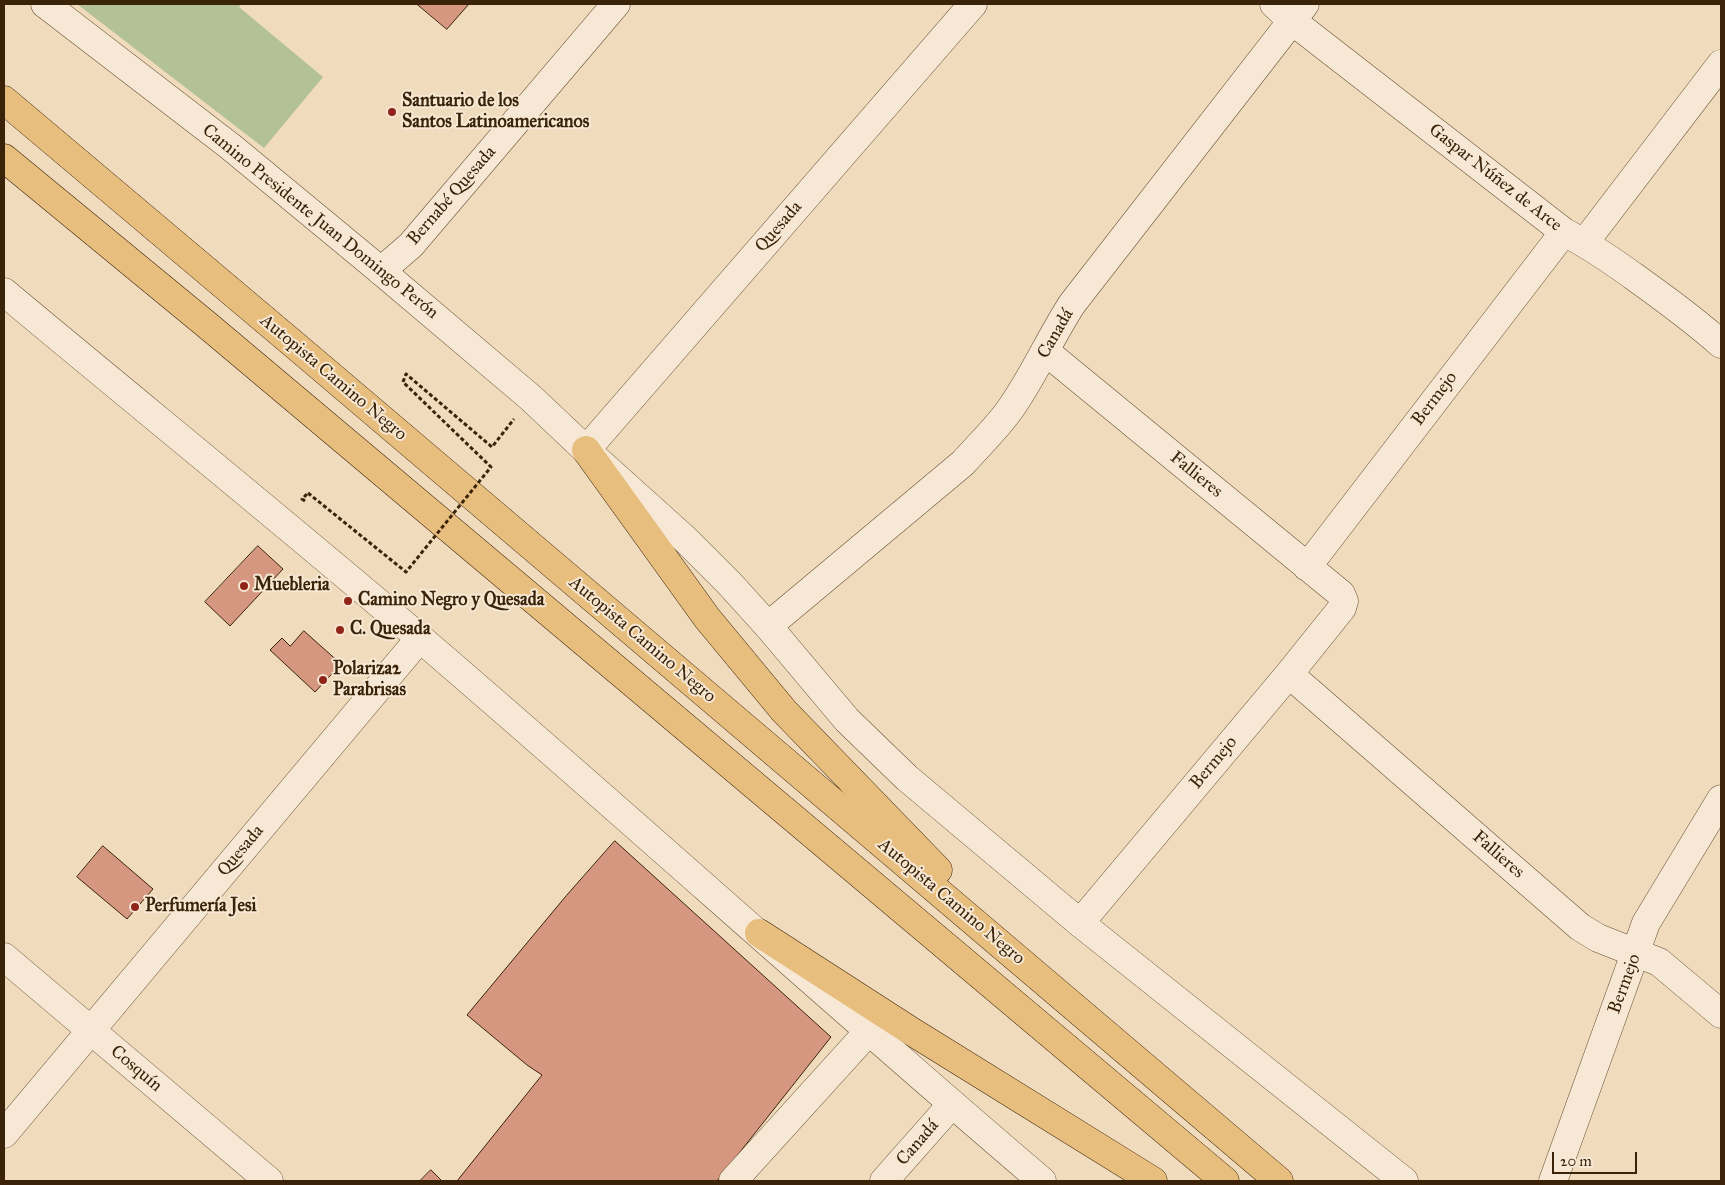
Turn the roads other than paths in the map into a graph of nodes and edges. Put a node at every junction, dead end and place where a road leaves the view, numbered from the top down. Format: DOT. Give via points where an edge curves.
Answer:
graph roads {
  1 [pos="45,4"];
  2 [pos="616,4"];
  3 [pos="973,4"];
  4 [pos="1290,9"];
  5 [pos="1721,64"];
  6 [pos="4,100"];
  7 [pos="4,158"];
  8 [pos="1574,237"];
  9 [pos="381,271"];
  10 [pos="4,292"];
  11 [pos="1721,344"];
  12 [pos="1045,351"];
  13 [pos="586,450"];
  14 [pos="1307,566"];
  15 [pos="1344,601"];
  16 [pos="768,626"];
  17 [pos="420,638"];
  18 [pos="1289,674"];
  19 [pos="1721,799"];
  20 [pos="1080,923"];
  21 [pos="759,933"];
  22 [pos="1636,953"];
  23 [pos="4,956"];
  24 [pos="1060,994"];
  25 [pos="1721,1014"];
  26 [pos="90,1030"];
  27 [pos="870,1031"];
  28 [pos="952,1104"];
  29 [pos="4,1134"];
  30 [pos="269,1181"];
  31 [pos="733,1181"];
  32 [pos="884,1181"];
  33 [pos="1042,1181"];
  34 [pos="1153,1181"];
  35 [pos="1225,1181"];
  36 [pos="1279,1181"];
  37 [pos="1404,1181"];
  38 [pos="1553,1181"];
  1 -- 9 [label="street, Camino Presidente Juan Domingo Perón" via="231,147"];
  2 -- 9 [label="street, Bernabé Quesada" via="411,245"];
  3 -- 13 [label="street, Quesada"];
  4 -- 8 [label="street, Gaspar Núñez de Arce"];
  4 -- 12 [label="street, Canadá" via="1072,304"];
  5 -- 8 [label="street, Bermejo"];
  6 -- 24 [label="highway, Autopista Camino Negro"];
  7 -- 35 [label="highway, Autopista Camino Negro" via="230,344"];
  8 -- 11 [label="street, Gaspar Núñez de Arce" via="1696,322"];
  8 -- 14 [label="street, Bermejo"];
  9 -- 13 [label="street, Camino Presidente Juan Domingo Perón" via="531,398"];
  10 -- 17 [label="street"];
  12 -- 14 [label="street, Fallieres"];
  12 -- 16 [label="street, Canadá" via="1010,410 963,463"];
  13 -- 16 [label="street, Camino Presidente Juan Domingo Perón" via="686,540"];
  13 -- 24 [label="highway" via="707,618 784,712"];
  14 -- 15 [label="street, Fallieres" via="1341,594"];
  15 -- 18 [label="street, Bermejo" via="1342,608"];
  16 -- 20 [label="street, Camino Presidente Juan Domingo Perón" via="847,720 907,778"];
  17 -- 21 [label="street"];
  17 -- 26 [label="street, Quesada"];
  18 -- 20 [label="street, Bermejo"];
  18 -- 22 [label="street, Fallieres" via="1580,927"];
  19 -- 22 [label="street, Bermejo" via="1646,923"];
  20 -- 37 [label="street, Camino Presidente Juan Domingo Perón"];
  21 -- 27 [label="street"];
  21 -- 34 [label="highway"];
  22 -- 25 [label="street, Fallieres" via="1659,962"];
  22 -- 38 [label="street, Bermejo"];
  23 -- 26 [label="street, Cosquín"];
  24 -- 36 [label="highway, Autopista Camino Negro"];
  26 -- 29 [label="street, Quesada"];
  26 -- 30 [label="street, Cosquín"];
  27 -- 28 [label="street"];
  27 -- 31 [label="street"];
  28 -- 32 [label="street, Canadá"];
  28 -- 33 [label="street"];
}
